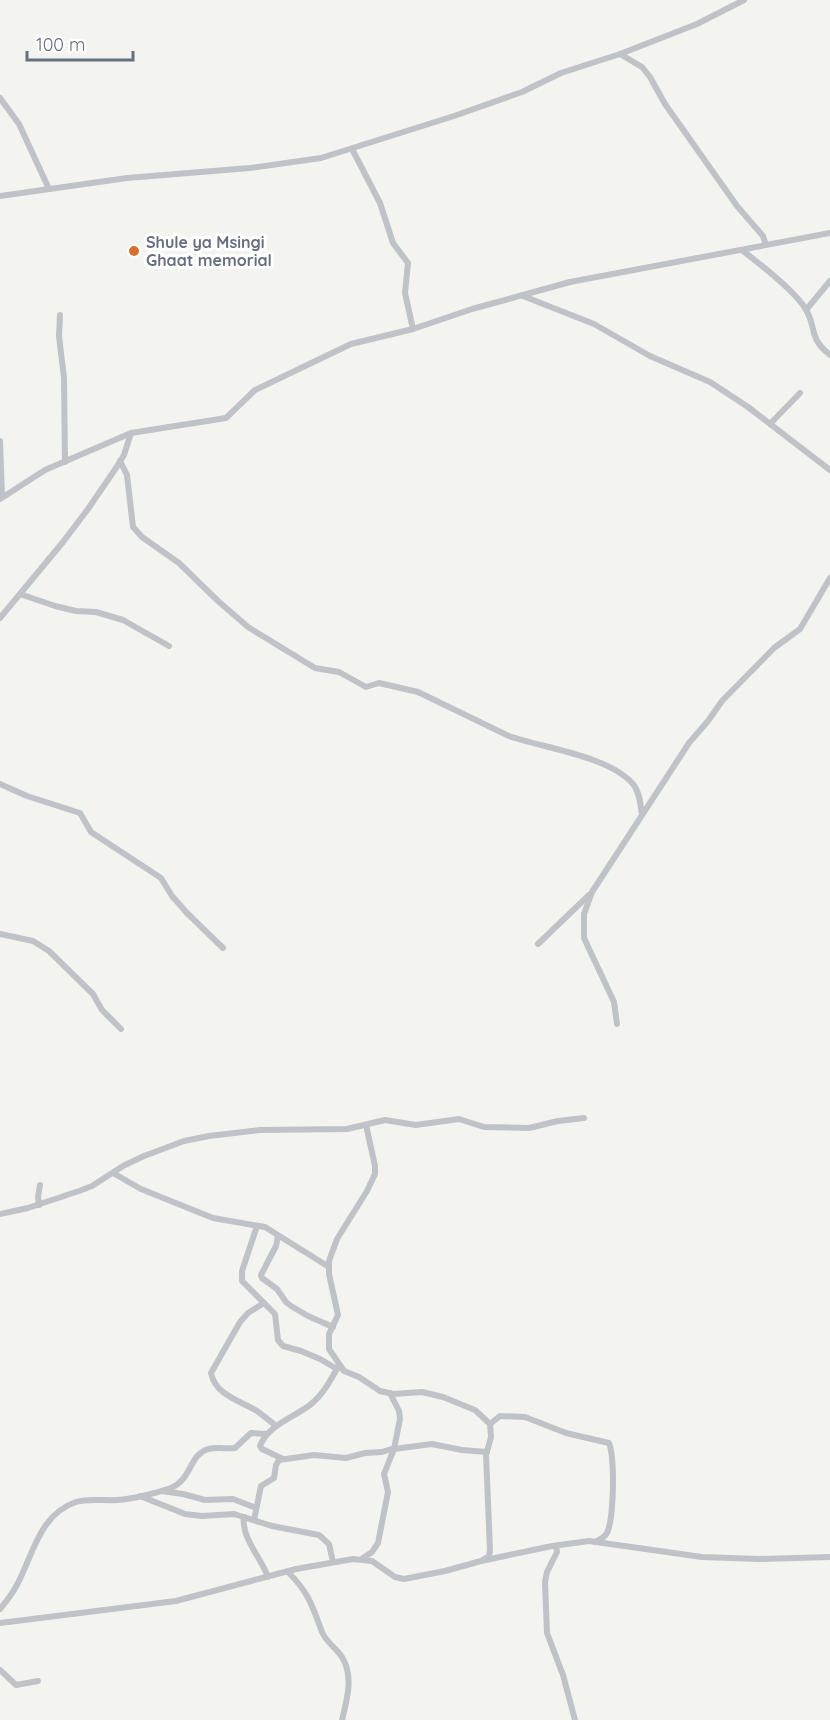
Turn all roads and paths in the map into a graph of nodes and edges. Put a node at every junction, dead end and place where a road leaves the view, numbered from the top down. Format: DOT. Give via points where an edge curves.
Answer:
graph roads {
  1 [pos="744,0"];
  2 [pos="620,54"];
  3 [pos="0,98"];
  4 [pos="352,149"];
  5 [pos="48,189"];
  6 [pos="0,196"];
  7 [pos="830,233"];
  8 [pos="766,245"];
  9 [pos="743,251"];
  10 [pos="830,281"];
  11 [pos="523,296"];
  12 [pos="806,310"];
  13 [pos="60,315"];
  14 [pos="413,329"];
  15 [pos="830,355"];
  16 [pos="800,393"];
  17 [pos="770,424"];
  18 [pos="132,433"];
  19 [pos="0,441"];
  20 [pos="120,461"];
  21 [pos="65,462"];
  22 [pos="830,470"];
  23 [pos="1,498"];
  24 [pos="830,578"];
  25 [pos="20,594"];
  26 [pos="0,618"];
  27 [pos="169,646"];
  28 [pos="0,784"];
  29 [pos="642,814"];
  30 [pos="591,892"];
  31 [pos="0,934"];
  32 [pos="538,944"];
  33 [pos="223,948"];
  34 [pos="617,1024"];
  35 [pos="121,1029"];
  36 [pos="584,1118"];
  37 [pos="366,1125"];
  38 [pos="113,1173"];
  39 [pos="40,1185"];
  40 [pos="39,1204"];
  41 [pos="0,1214"];
  42 [pos="257,1226"];
  43 [pos="278,1236"];
  44 [pos="329,1267"];
  45 [pos="264,1303"];
  46 [pos="333,1327"];
  47 [pos="338,1367"];
  48 [pos="390,1394"];
  49 [pos="490,1424"];
  50 [pos="276,1426"];
  51 [pos="267,1434"];
  52 [pos="394,1449"];
  53 [pos="487,1452"];
  54 [pos="283,1459"];
  55 [pos="159,1491"];
  56 [pos="140,1496"];
  57 [pos="256,1508"];
  58 [pos="244,1517"];
  59 [pos="254,1520"];
  60 [pos="595,1542"];
  61 [pos="556,1546"];
  62 [pos="830,1557"];
  63 [pos="360,1559"];
  64 [pos="481,1561"];
  65 [pos="333,1562"];
  66 [pos="288,1572"];
  67 [pos="268,1577"];
  68 [pos="0,1609"];
  69 [pos="0,1623"];
  70 [pos="0,1670"];
  71 [pos="38,1681"];
  72 [pos="342,1720"];
  73 [pos="575,1720"];
  1 -- 2 [label="street" via="697,24"];
  2 -- 4 [label="street" via="561,73 522,92"];
  2 -- 8 [label="street" via="642,67 650,77"];
  3 -- 5 [label="street" via="19,124"];
  4 -- 5 [label="street" via="279,165"];
  4 -- 14 [label="street" via="380,203 393,243 408,263 405,293"];
  5 -- 6 [label="street"];
  7 -- 8 [label="street"];
  8 -- 9 [label="street"];
  9 -- 11 [label="street" via="570,282"];
  9 -- 12 [label="street"];
  10 -- 12 [label="street"];
  11 -- 14 [label="street"];
  11 -- 17 [label="street" via="594,324 650,356 710,382"];
  12 -- 15 [label="street" via="815,340"];
  13 -- 21 [label="street"];
  14 -- 18 [label="street" via="351,344 328,354 255,390 226,418"];
  16 -- 17 [label="street"];
  17 -- 22 [label="street"];
  18 -- 20 [label="street"];
  18 -- 21 [label="street"];
  19 -- 23 [label="street"];
  20 -- 25 [label="street" via="63,542"];
  20 -- 29 [label="street" via="127,476 133,527 248,627 315,668 339,672 366,687 379,683 418,692 524,742 608,766 634,785"];
  21 -- 23 [label="street"];
  24 -- 29 [label="street" via="800,629 774,648 722,701"];
  25 -- 26 [label="street"];
  25 -- 27 [label="street" via="65,609 123,620"];
  28 -- 33 [label="street" via="80,813 91,832 161,878 187,913"];
  29 -- 30 [label="street"];
  30 -- 32 [label="street"];
  30 -- 34 [label="street" via="584,914 584,938 614,1002"];
  31 -- 35 [label="street" via="33,942 49,951 93,994"];
  36 -- 37 [label="street" via="529,1128 484,1127 459,1119 416,1125 378,1121"];
  37 -- 38 [label="street" via="347,1129 237,1131 209,1136 163,1148"];
  37 -- 44 [label="street" via="375,1174 337,1239"];
  38 -- 40 [label="street" via="92,1186"];
  38 -- 42 [label="street" via="141,1189 213,1218"];
  39 -- 40 [label="street"];
  40 -- 41 [label="street"];
  42 -- 43 [label="street"];
  42 -- 45 [label="street" via="242,1276 245,1285"];
  43 -- 44 [label="street"];
  43 -- 46 [label="street" via="262,1278 291,1306"];
  44 -- 46 [label="street" via="338,1312"];
  45 -- 47 [label="street" via="276,1316 278,1340 283,1346"];
  45 -- 50 [label="street" via="240,1322 211,1373 220,1390"];
  46 -- 47 [label="street" via="329,1349"];
  47 -- 48 [label="street"];
  47 -- 50 [label="street" via="312,1404"];
  48 -- 49 [label="street" via="422,1392 443,1397 475,1410"];
  48 -- 52 [label="street" via="400,1414"];
  49 -- 53 [label="street"];
  49 -- 60 [label="street" via="500,1416 525,1417 609,1443 611,1522 605,1536"];
  50 -- 51 [label="street"];
  51 -- 54 [label="street" via="261,1448"];
  51 -- 55 [label="street" via="251,1433 235,1448 206,1449 195,1458 183,1480"];
  52 -- 53 [label="street" via="432,1444"];
  52 -- 54 [label="street" via="346,1458 321,1455"];
  52 -- 63 [label="street" via="384,1474 388,1492 379,1540 372,1552"];
  53 -- 64 [label="street" via="490,1550 489,1556"];
  54 -- 57 [label="street" via="277,1462 274,1478 261,1486"];
  55 -- 56 [label="street"];
  55 -- 57 [label="street" via="205,1500 233,1499"];
  56 -- 58 [label="street" via="185,1514"];
  56 -- 68 [label="street" via="84,1501 64,1509 37,1539 14,1590"];
  57 -- 59 [label="street"];
  58 -- 59 [label="street"];
  58 -- 67 [label="street" via="247,1538"];
  59 -- 65 [label="street" via="319,1535 329,1544"];
  60 -- 61 [label="street"];
  60 -- 62 [label="street" via="702,1557"];
  61 -- 64 [label="street"];
  61 -- 73 [label="street" via="545,1582 547,1633"];
  63 -- 64 [label="street" via="372,1561 404,1579"];
  63 -- 65 [label="street"];
  65 -- 66 [label="street"];
  66 -- 67 [label="street"];
  66 -- 72 [label="street" via="301,1585 325,1638 345,1664 349,1691"];
  67 -- 69 [label="street" via="176,1601"];
  70 -- 71 [label="street" via="16,1685"];
}
